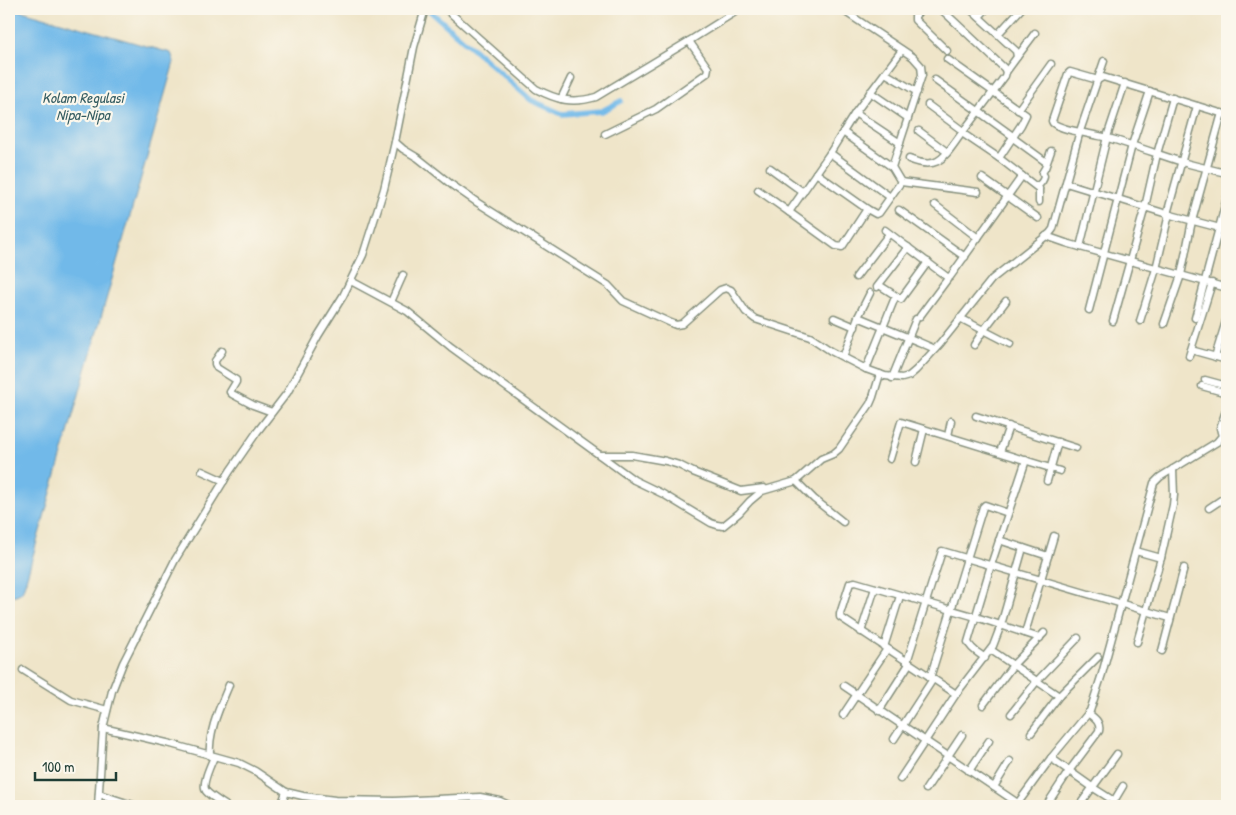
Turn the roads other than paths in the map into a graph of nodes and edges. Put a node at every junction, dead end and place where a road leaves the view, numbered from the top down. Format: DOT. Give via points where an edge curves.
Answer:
graph roads {
  1 [pos="425,9"];
  2 [pos="446,9"];
  3 [pos="740,9"];
  4 [pos="841,9"];
  5 [pos="921,9"];
  6 [pos="940,9"];
  7 [pos="970,9"];
  8 [pos="986,9"];
  9 [pos="1021,9"];
  10 [pos="979,17"];
  11 [pos="1035,33"];
  12 [pos="998,34"];
  13 [pos="689,41"];
  14 [pos="902,50"];
  15 [pos="947,51"];
  16 [pos="1017,57"];
  17 [pos="947,59"];
  18 [pos="1104,61"];
  19 [pos="1050,64"];
  20 [pos="1006,72"];
  21 [pos="885,73"];
  22 [pos="571,78"];
  23 [pos="935,80"];
  24 [pos="1098,80"];
  25 [pos="1125,83"];
  26 [pos="1150,91"];
  27 [pos="870,92"];
  28 [pos="917,92"];
  29 [pos="993,92"];
  30 [pos="1172,98"];
  31 [pos="561,99"];
  32 [pos="928,105"];
  33 [pos="1198,106"];
  34 [pos="1018,110"];
  35 [pos="978,111"];
  36 [pos="855,113"];
  37 [pos="1224,114"];
  38 [pos="908,118"];
  39 [pos="919,130"];
  40 [pos="1080,131"];
  41 [pos="843,132"];
  42 [pos="963,132"];
  43 [pos="605,134"];
  44 [pos="1013,137"];
  45 [pos="1107,137"];
  46 [pos="395,142"];
  47 [pos="900,143"];
  48 [pos="1132,145"];
  49 [pos="1051,151"];
  50 [pos="948,152"];
  51 [pos="830,153"];
  52 [pos="1157,154"];
  53 [pos="999,158"];
  54 [pos="909,159"];
  55 [pos="1046,162"];
  56 [pos="1182,162"];
  57 [pos="892,167"];
  58 [pos="770,168"];
  59 [pos="1206,168"];
  60 [pos="816,173"];
  61 [pos="1227,173"];
  62 [pos="1022,176"];
  63 [pos="982,178"];
  64 [pos="901,182"];
  65 [pos="1066,183"];
  66 [pos="1039,189"];
  67 [pos="758,190"];
  68 [pos="1093,191"];
  69 [pos="803,192"];
  70 [pos="978,192"];
  71 [pos="890,197"];
  72 [pos="1008,197"];
  73 [pos="1227,198"];
  74 [pos="1119,199"];
  75 [pos="1039,202"];
  76 [pos="936,205"];
  77 [pos="1145,207"];
  78 [pos="867,209"];
  79 [pos="899,210"];
  80 [pos="789,212"];
  81 [pos="1168,214"];
  82 [pos="1038,218"];
  83 [pos="1227,219"];
  84 [pos="1192,221"];
  85 [pos="1220,228"];
  86 [pos="1227,230"];
  87 [pos="1046,236"];
  88 [pos="978,238"];
  89 [pos="908,247"];
  90 [pos="1080,247"];
  91 [pos="1104,253"];
  92 [pos="965,257"];
  93 [pos="1129,260"];
  94 [pos="928,262"];
  95 [pos="1156,268"];
  96 [pos="403,275"];
  97 [pos="1181,275"];
  98 [pos="856,277"];
  99 [pos="949,277"];
  100 [pos="351,281"];
  101 [pos="1209,282"];
  102 [pos="1227,288"];
  103 [pos="870,293"];
  104 [pos="894,300"];
  105 [pos="1006,301"];
  106 [pos="391,302"];
  107 [pos="1089,310"];
  108 [pos="858,317"];
  109 [pos="834,318"];
  110 [pos="960,318"];
  111 [pos="1195,318"];
  112 [pos="1227,318"];
  113 [pos="1113,321"];
  114 [pos="1140,321"];
  115 [pos="1164,324"];
  116 [pos="854,327"];
  117 [pos="884,327"];
  118 [pos="983,330"];
  119 [pos="908,337"];
  120 [pos="1010,344"];
  121 [pos="974,345"];
  122 [pos="935,349"];
  123 [pos="222,351"];
  124 [pos="842,357"];
  125 [pos="1215,357"];
  126 [pos="1227,360"];
  127 [pos="866,369"];
  128 [pos="880,374"];
  129 [pos="892,378"];
  130 [pos="1227,386"];
  131 [pos="1227,393"];
  132 [pos="1227,408"];
  133 [pos="272,412"];
  134 [pos="976,416"];
  135 [pos="951,421"];
  136 [pos="1009,426"];
  137 [pos="924,429"];
  138 [pos="948,436"];
  139 [pos="1058,442"];
  140 [pos="1076,448"];
  141 [pos="1000,452"];
  142 [pos="600,455"];
  143 [pos="890,459"];
  144 [pos="1026,460"];
  145 [pos="916,462"];
  146 [pos="1051,468"];
  147 [pos="1173,469"];
  148 [pos="202,470"];
  149 [pos="1060,470"];
  150 [pos="224,481"];
  151 [pos="796,481"];
  152 [pos="1047,481"];
  153 [pos="767,488"];
  154 [pos="1227,496"];
  155 [pos="1209,508"];
  156 [pos="1008,513"];
  157 [pos="842,522"];
  158 [pos="1054,536"];
  159 [pos="999,540"];
  160 [pos="1023,548"];
  161 [pos="1136,551"];
  162 [pos="1048,556"];
  163 [pos="966,558"];
  164 [pos="1161,558"];
  165 [pos="991,565"];
  166 [pos="1184,568"];
  167 [pos="1016,572"];
  168 [pos="1041,579"];
  169 [pos="875,588"];
  170 [pos="900,596"];
  171 [pos="926,604"];
  172 [pos="1121,604"];
  173 [pos="951,610"];
  174 [pos="1146,611"];
  175 [pos="976,617"];
  176 [pos="1170,618"];
  177 [pos="1001,625"];
  178 [pos="861,632"];
  179 [pos="1025,633"];
  180 [pos="1078,638"];
  181 [pos="1138,642"];
  182 [pos="886,648"];
  183 [pos="991,650"];
  184 [pos="1162,651"];
  185 [pos="1098,657"];
  186 [pos="985,658"];
  187 [pos="908,663"];
  188 [pos="1014,665"];
  189 [pos="24,670"];
  190 [pos="931,679"];
  191 [pos="1037,681"];
  192 [pos="229,685"];
  193 [pos="844,686"];
  194 [pos="956,694"];
  195 [pos="857,696"];
  196 [pos="1059,696"];
  197 [pos="983,705"];
  198 [pos="107,710"];
  199 [pos="880,711"];
  200 [pos="1011,714"];
  201 [pos="1088,714"];
  202 [pos="843,715"];
  203 [pos="902,726"];
  204 [pos="103,728"];
  205 [pos="1031,733"];
  206 [pos="962,735"];
  207 [pos="894,738"];
  208 [pos="925,741"];
  209 [pos="989,741"];
  210 [pos="1117,754"];
  211 [pos="212,756"];
  212 [pos="948,757"];
  213 [pos="1051,758"];
  214 [pos="1010,760"];
  215 [pos="970,771"];
  216 [pos="1069,771"];
  217 [pos="900,779"];
  218 [pos="1123,786"];
  219 [pos="994,787"];
  220 [pos="1092,787"];
  221 [pos="926,790"];
  222 [pos="286,792"];
  223 [pos="99,794"];
  224 [pos="1112,804"];
  225 [pos="225,805"];
  226 [pos="1020,805"];
  227 [pos="98,806"];
  228 [pos="136,806"];
  229 [pos="281,806"];
  230 [pos="511,806"];
  231 [pos="1046,806"];
  232 [pos="1079,806"];
  1 -- 46 [label="street"];
  2 -- 31 [label="street" via="536,89"];
  3 -- 13 [label="street"];
  4 -- 14 [label="street"];
  5 -- 15 [label="street" via="915,20"];
  6 -- 20 [label="street"];
  7 -- 10 [label="street"];
  8 -- 10 [label="street"];
  9 -- 12 [label="street"];
  10 -- 12 [label="street"];
  11 -- 16 [label="street"];
  12 -- 16 [label="street" via="1016,51"];
  13 -- 31 [label="street" via="596,97 583,101"];
  13 -- 43 [label="street" via="708,68 707,73 656,109"];
  14 -- 21 [label="street"];
  14 -- 28 [label="street" via="921,66"];
  16 -- 20 [label="street"];
  17 -- 29 [label="street"];
  18 -- 24 [label="street"];
  19 -- 34 [label="street"];
  20 -- 29 [label="street"];
  21 -- 27 [label="street"];
  21 -- 28 [label="street"];
  22 -- 31 [label="street"];
  23 -- 35 [label="street"];
  24 -- 25 [label="street" via="1104,77"];
  24 -- 40 [label="street"];
  24 -- 40 [label="street" via="1073,72 1068,74 1052,123"];
  25 -- 26 [label="street"];
  25 -- 45 [label="street"];
  26 -- 30 [label="street"];
  26 -- 48 [label="street"];
  27 -- 36 [label="street"];
  27 -- 38 [label="street"];
  28 -- 38 [label="street"];
  29 -- 34 [label="street"];
  29 -- 35 [label="street"];
  30 -- 33 [label="street"];
  30 -- 52 [label="street"];
  32 -- 42 [label="street"];
  33 -- 37 [label="street"];
  33 -- 56 [label="street"];
  34 -- 44 [label="street" via="1026,116"];
  35 -- 42 [label="street"];
  35 -- 44 [label="street"];
  36 -- 41 [label="street"];
  36 -- 47 [label="street"];
  37 -- 59 [label="street"];
  38 -- 47 [label="street"];
  39 -- 50 [label="street"];
  40 -- 45 [label="street"];
  40 -- 65 [label="street"];
  41 -- 51 [label="street"];
  41 -- 57 [label="street"];
  42 -- 50 [label="street"];
  42 -- 53 [label="street"];
  44 -- 53 [label="street"];
  44 -- 55 [label="street"];
  45 -- 48 [label="street"];
  45 -- 68 [label="street"];
  46 -- 100 [label="street" via="384,189"];
  46 -- 124 [label="street" via="478,203 608,285 631,305 679,325 726,288 750,316 810,337"];
  47 -- 57 [label="street"];
  48 -- 52 [label="street"];
  48 -- 74 [label="street"];
  49 -- 55 [label="street"];
  50 -- 54 [label="street" via="933,164"];
  51 -- 60 [label="street"];
  51 -- 71 [label="street"];
  52 -- 56 [label="street"];
  52 -- 77 [label="street"];
  53 -- 62 [label="street"];
  55 -- 66 [label="street"];
  56 -- 59 [label="street"];
  56 -- 81 [label="street"];
  57 -- 64 [label="street"];
  58 -- 69 [label="street"];
  59 -- 61 [label="street"];
  59 -- 84 [label="street"];
  60 -- 69 [label="street"];
  60 -- 78 [label="street"];
  62 -- 66 [label="street"];
  62 -- 72 [label="street"];
  63 -- 72 [label="street"];
  64 -- 70 [label="street"];
  64 -- 71 [label="street"];
  65 -- 68 [label="street"];
  65 -- 87 [label="street" via="1053,227"];
  66 -- 75 [label="street"];
  67 -- 80 [label="street"];
  68 -- 74 [label="street"];
  68 -- 90 [label="street"];
  69 -- 80 [label="street"];
  71 -- 78 [label="street" via="879,213"];
  72 -- 82 [label="street"];
  72 -- 88 [label="street"];
  73 -- 85 [label="street"];
  74 -- 77 [label="street"];
  74 -- 91 [label="street"];
  76 -- 88 [label="street"];
  77 -- 81 [label="street"];
  77 -- 93 [label="street"];
  78 -- 80 [label="street" via="842,247"];
  79 -- 92 [label="street"];
  81 -- 84 [label="street"];
  81 -- 95 [label="street"];
  83 -- 86 [label="street" via="1224,229"];
  84 -- 85 [label="street"];
  84 -- 97 [label="street"];
  85 -- 101 [label="street"];
  87 -- 90 [label="street"];
  87 -- 110 [label="street" via="992,279"];
  88 -- 92 [label="street"];
  89 -- 94 [label="street"];
  89 -- 94 [label="street" via="878,286 901,298"];
  89 -- 98 [label="street" via="887,232"];
  90 -- 91 [label="street"];
  91 -- 93 [label="street"];
  91 -- 107 [label="street"];
  92 -- 99 [label="street"];
  93 -- 95 [label="street"];
  93 -- 113 [label="street"];
  94 -- 99 [label="street"];
  95 -- 97 [label="street"];
  95 -- 114 [label="street"];
  96 -- 106 [label="street"];
  97 -- 101 [label="street"];
  97 -- 115 [label="street"];
  99 -- 119 [label="street"];
  100 -- 106 [label="street"];
  100 -- 133 [label="street" via="287,393"];
  101 -- 102 [label="street"];
  101 -- 111 [label="street"];
  101 -- 125 [label="street" via="1190,353"];
  103 -- 108 [label="street"];
  104 -- 117 [label="street"];
  105 -- 118 [label="street"];
  106 -- 142 [label="street"];
  108 -- 116 [label="street"];
  108 -- 117 [label="street"];
  109 -- 116 [label="street"];
  110 -- 118 [label="street"];
  110 -- 122 [label="street"];
  112 -- 125 [label="street"];
  116 -- 124 [label="street"];
  117 -- 119 [label="street"];
  117 -- 127 [label="street"];
  118 -- 120 [label="street"];
  118 -- 121 [label="street"];
  119 -- 122 [label="street"];
  119 -- 129 [label="street"];
  122 -- 129 [label="street" via="910,376"];
  123 -- 133 [label="street" via="215,364 236,380 230,392"];
  124 -- 127 [label="street"];
  125 -- 126 [label="street"];
  127 -- 128 [label="street"];
  128 -- 129 [label="street"];
  128 -- 151 [label="street" via="874,397 842,445"];
  130 -- 131 [label="street" via="1203,383"];
  132 -- 147 [label="street" via="1220,428 1221,439"];
  133 -- 150 [label="street"];
  134 -- 136 [label="street"];
  135 -- 138 [label="street"];
  136 -- 139 [label="street"];
  136 -- 141 [label="street"];
  137 -- 138 [label="street"];
  137 -- 143 [label="street" via="901,422"];
  137 -- 145 [label="street"];
  138 -- 141 [label="street"];
  139 -- 140 [label="street"];
  139 -- 146 [label="street"];
  141 -- 144 [label="street"];
  142 -- 153 [label="street" via="632,455 666,461 741,491"];
  142 -- 153 [label="street" via="634,480 717,525 723,526 730,521"];
  144 -- 146 [label="street"];
  144 -- 156 [label="street"];
  146 -- 149 [label="street"];
  146 -- 152 [label="street"];
  147 -- 161 [label="street" via="1154,482"];
  147 -- 164 [label="street" via="1173,504"];
  148 -- 150 [label="street"];
  150 -- 198 [label="street" via="172,564 124,663"];
  151 -- 153 [label="street"];
  151 -- 157 [label="street"];
  154 -- 155 [label="street"];
  156 -- 159 [label="street"];
  156 -- 163 [label="street" via="984,506"];
  158 -- 162 [label="street"];
  159 -- 160 [label="street"];
  159 -- 165 [label="street"];
  160 -- 162 [label="street"];
  160 -- 167 [label="street"];
  161 -- 164 [label="street"];
  161 -- 172 [label="street"];
  162 -- 168 [label="street"];
  163 -- 165 [label="street"];
  163 -- 171 [label="street" via="942,551"];
  163 -- 173 [label="street"];
  164 -- 174 [label="street"];
  165 -- 167 [label="street"];
  165 -- 175 [label="street"];
  166 -- 176 [label="street"];
  167 -- 168 [label="street"];
  167 -- 177 [label="street"];
  168 -- 172 [label="street"];
  168 -- 179 [label="street"];
  169 -- 170 [label="street"];
  169 -- 178 [label="street"];
  169 -- 178 [label="street" via="850,583 840,614"];
  170 -- 171 [label="street"];
  170 -- 182 [label="street"];
  171 -- 173 [label="street"];
  171 -- 187 [label="street"];
  172 -- 174 [label="street"];
  172 -- 201 [label="street"];
  173 -- 175 [label="street"];
  173 -- 190 [label="street"];
  174 -- 176 [label="street"];
  174 -- 181 [label="street"];
  175 -- 177 [label="street"];
  175 -- 186 [label="street" via="968,642"];
  176 -- 184 [label="street"];
  177 -- 179 [label="street"];
  177 -- 183 [label="street"];
  178 -- 182 [label="street"];
  179 -- 188 [label="street" via="1042,636"];
  180 -- 191 [label="street"];
  182 -- 187 [label="street"];
  182 -- 195 [label="street"];
  183 -- 186 [label="street"];
  183 -- 188 [label="street"];
  185 -- 196 [label="street"];
  186 -- 194 [label="street"];
  187 -- 190 [label="street"];
  187 -- 199 [label="street"];
  188 -- 191 [label="street"];
  188 -- 197 [label="street"];
  189 -- 198 [label="street" via="71,700"];
  190 -- 194 [label="street"];
  190 -- 203 [label="street"];
  191 -- 196 [label="street"];
  191 -- 200 [label="street"];
  192 -- 211 [label="street" via="212,732 209,748"];
  193 -- 195 [label="street"];
  194 -- 208 [label="street"];
  195 -- 199 [label="street"];
  195 -- 202 [label="street"];
  196 -- 205 [label="street"];
  198 -- 204 [label="street"];
  199 -- 203 [label="street"];
  201 -- 213 [label="street"];
  201 -- 216 [label="street" via="1099,723 1100,729"];
  203 -- 207 [label="street"];
  203 -- 208 [label="street"];
  204 -- 211 [label="street"];
  204 -- 223 [label="street"];
  206 -- 212 [label="street"];
  208 -- 212 [label="street"];
  208 -- 217 [label="street"];
  209 -- 215 [label="street"];
  210 -- 220 [label="street"];
  211 -- 222 [label="street" via="246,766"];
  211 -- 225 [label="street" via="204,788"];
  212 -- 215 [label="street"];
  212 -- 221 [label="street"];
  213 -- 216 [label="street"];
  213 -- 226 [label="street"];
  214 -- 219 [label="street"];
  215 -- 219 [label="street"];
  216 -- 220 [label="street"];
  216 -- 231 [label="street"];
  218 -- 224 [label="street"];
  219 -- 226 [label="street"];
  220 -- 224 [label="street"];
  220 -- 232 [label="street"];
  222 -- 229 [label="street"];
  222 -- 230 [label="street" via="335,800 480,797"];
  223 -- 227 [label="street"];
  223 -- 228 [label="street"];
}
